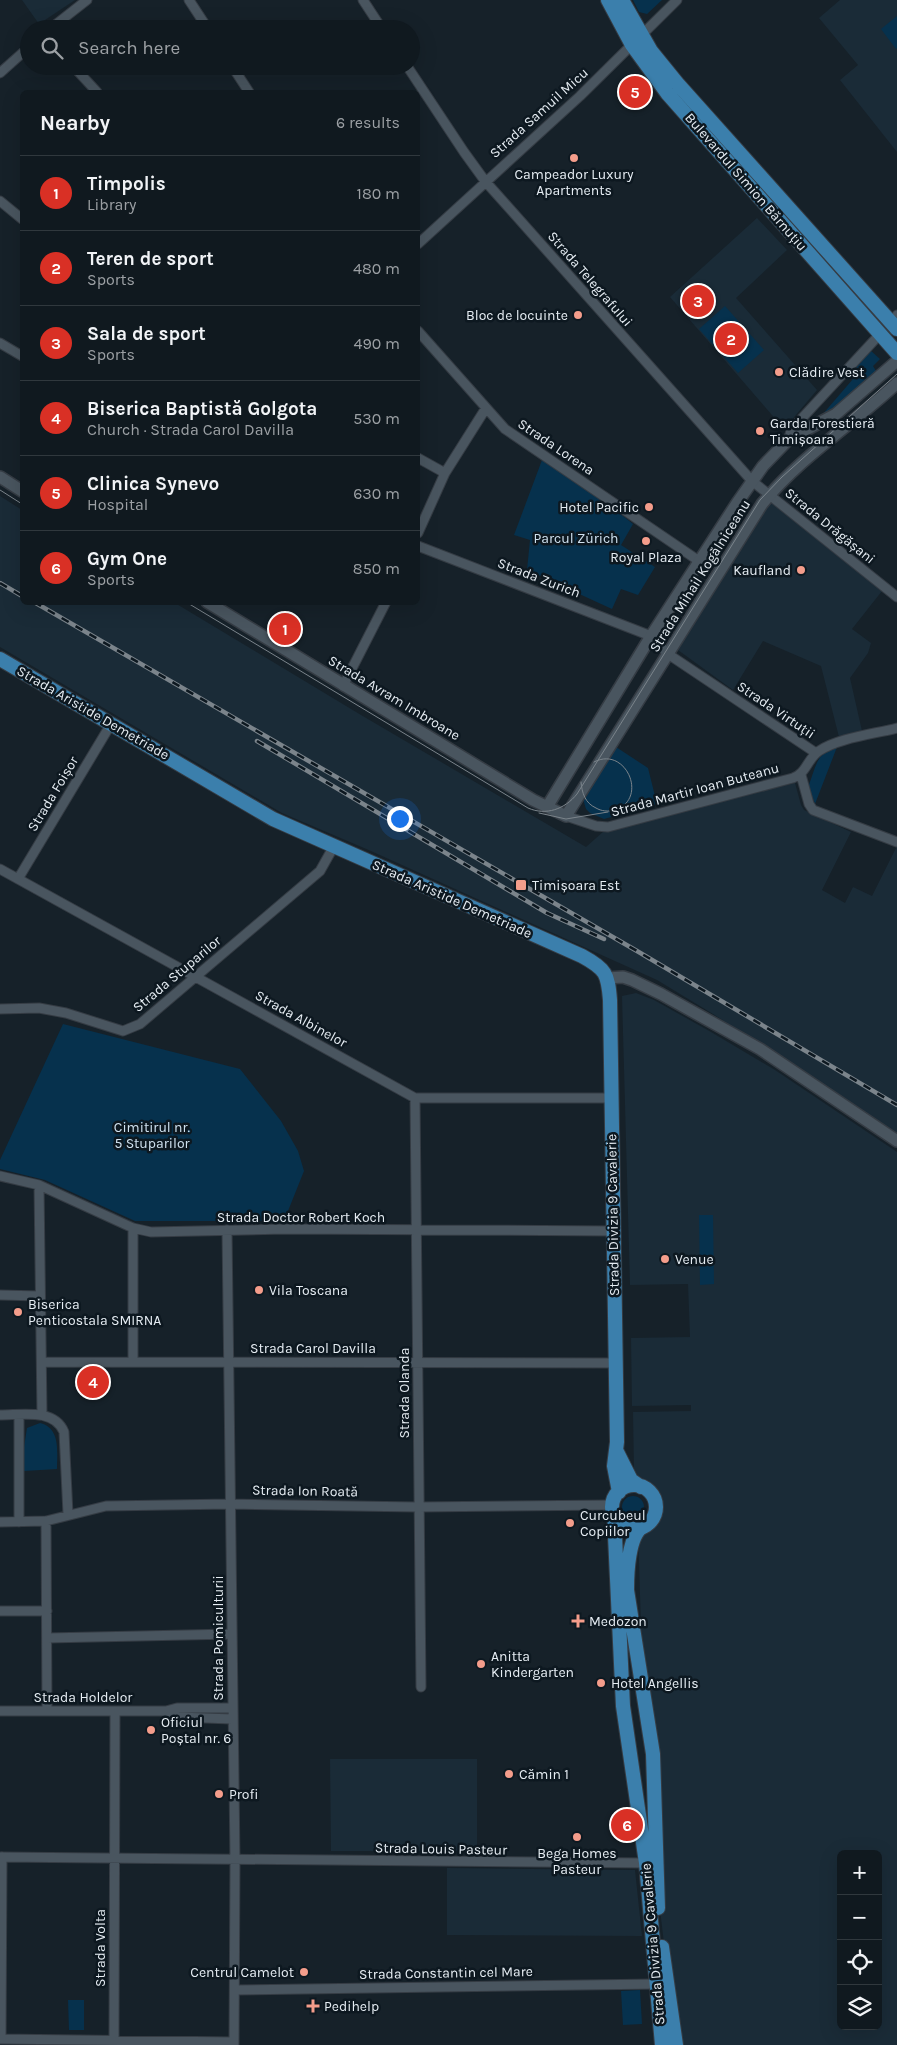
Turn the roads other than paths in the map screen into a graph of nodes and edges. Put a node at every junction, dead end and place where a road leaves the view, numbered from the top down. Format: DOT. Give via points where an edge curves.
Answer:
graph roads {
  1 [pos="87,0"];
  2 [pos="189,0"];
  3 [pos="363,0"];
  4 [pos="608,0"];
  5 [pos="622,0"];
  6 [pos="677,0"];
  7 [pos="61,20"];
  8 [pos="202,20"];
  9 [pos="376,20"];
  10 [pos="637,40"];
  11 [pos="20,55"];
  12 [pos="0,73"];
  13 [pos="81,75"];
  14 [pos="238,75"];
  15 [pos="413,75"];
  16 [pos="95,90"];
  17 [pos="248,90"];
  18 [pos="485,181"];
  19 [pos="0,201"];
  20 [pos="20,216"];
  21 [pos="420,242"];
  22 [pos="895,323"];
  23 [pos="420,333"];
  24 [pos="880,334"];
  25 [pos="0,343"];
  26 [pos="897,354"];
  27 [pos="20,355"];
  28 [pos="897,361"];
  29 [pos="897,383"];
  30 [pos="486,408"];
  31 [pos="789,439"];
  32 [pos="420,459"];
  33 [pos="446,472"];
  34 [pos="0,477"];
  35 [pos="752,480"];
  36 [pos="20,490"];
  37 [pos="770,496"];
  38 [pos="420,529"];
  39 [pos="420,547"];
  40 [pos="699,561"];
  41 [pos="897,597"];
  42 [pos="212,605"];
  43 [pos="384,605"];
  44 [pos="651,636"];
  45 [pos="668,654"];
  46 [pos="0,659"];
  47 [pos="343,686"];
  48 [pos="111,724"];
  49 [pos="897,728"];
  50 [pos="816,753"];
  51 [pos="801,774"];
  52 [pos="547,807"];
  53 [pos="566,816"];
  54 [pos="897,842"];
  55 [pos="334,846"];
  56 [pos="0,869"];
  57 [pos="18,879"];
  58 [pos="196,977"];
  59 [pos="607,978"];
  60 [pos="0,1008"];
  61 [pos="415,1098"];
  62 [pos="612,1098"];
  63 [pos="897,1140"];
  64 [pos="0,1176"];
  65 [pos="39,1185"];
  66 [pos="133,1228"];
  67 [pos="227,1230"];
  68 [pos="417,1230"];
  69 [pos="613,1232"];
  70 [pos="0,1295"];
  71 [pos="40,1296"];
  72 [pos="133,1361"];
  73 [pos="42,1362"];
  74 [pos="229,1362"];
  75 [pos="418,1362"];
  76 [pos="615,1363"];
  77 [pos="0,1415"];
  78 [pos="19,1415"];
  79 [pos="42,1415"];
  80 [pos="616,1452"];
  81 [pos="642,1487"];
  82 [pos="619,1492"];
  83 [pos="230,1504"];
  84 [pos="418,1507"];
  85 [pos="613,1510"];
  86 [pos="68,1514"];
  87 [pos="46,1520"];
  88 [pos="0,1522"];
  89 [pos="19,1522"];
  90 [pos="644,1526"];
  91 [pos="0,1611"];
  92 [pos="47,1611"];
  93 [pos="232,1634"];
  94 [pos="47,1638"];
  95 [pos="421,1687"];
  96 [pos="232,1708"];
  97 [pos="47,1710"];
  98 [pos="0,1711"];
  99 [pos="166,1711"];
  100 [pos="116,1712"];
  101 [pos="232,1719"];
  102 [pos="1,1857"];
  103 [pos="113,1857"];
  104 [pos="235,1860"];
  105 [pos="646,1863"];
  106 [pos="657,1984"];
  107 [pos="235,1990"];
  108 [pos="1,2039"];
  109 [pos="114,2040"];
  110 [pos="234,2043"];
  111 [pos="662,2045"];
  112 [pos="676,2045"];
  1 -- 7 [label="street"];
  2 -- 8 [label="street"];
  3 -- 9 [label="street"];
  4 -- 10 [label="main road, Bulevardul Simion Bărnuțiu"];
  5 -- 10 [label="main road, Bulevardul Simion Bărnuțiu"];
  6 -- 10 [label="street, Strada Samuil Micu"];
  10 -- 18 [label="street, Strada Samuil Micu"];
  10 -- 22 [label="main road, Bulevardul Simion Bărnuțiu" via="651,51"];
  10 -- 24 [label="main road, Bulevardul Simion Bărnuțiu" via="667,93"];
  11 -- 12 [label="street"];
  13 -- 16 [label="street"];
  14 -- 17 [label="street"];
  15 -- 18 [label="street, Strada Telegrafului"];
  18 -- 21 [label="street, Strada Samuil Micu"];
  18 -- 35 [label="street, Strada Telegrafului"];
  19 -- 20 [label="street"];
  23 -- 30 [label="street, Strada Lorena"];
  24 -- 26 [label="main road, Bulevardul Simion Bărnuțiu"];
  24 -- 31 [label="street, Strada Mihail Kogălniceanu" via="791,430"];
  25 -- 27 [label="street"];
  28 -- 31 [label="street, Strada Mihail Kogălniceanu" via="836,414"];
  29 -- 37 [label="street, Strada Mihail Kogălniceanu" via="826,442"];
  30 -- 33 [label="street"];
  30 -- 40 [label="street, Strada Lorena" via="506,429"];
  31 -- 35 [label="street, Strada Mihail Kogălniceanu"];
  32 -- 33 [label="street"];
  33 -- 38 [label="street"];
  34 -- 36 [label="street"];
  35 -- 37 [label="street, Strada Telegrafului"];
  35 -- 40 [label="street, Strada Mihail Kogălniceanu"];
  37 -- 41 [label="street, Strada Drăgășani"];
  37 -- 45 [label="street, Strada Mihail Kogălniceanu"];
  39 -- 44 [label="street, Strada Zurich"];
  40 -- 44 [label="street, Strada Mihail Kogălniceanu"];
  42 -- 47 [label="street, Strada Avram Imbroane"];
  43 -- 47 [label="street"];
  44 -- 45 [label="street, Strada Virtuții"];
  44 -- 52 [label="street, Strada Mihail Kogălniceanu"];
  45 -- 50 [label="street, Strada Virtuții"];
  45 -- 53 [label="street, Strada Mihail Kogălniceanu"];
  46 -- 48 [label="main road, Strada Aristide Demetriade"];
  47 -- 52 [label="street, Strada Avram Imbroane"];
  48 -- 55 [label="main road, Strada Aristide Demetriade" via="266,815"];
  48 -- 57 [label="street, Strada Foișor"];
  49 -- 50 [label="street" via="834,744"];
  50 -- 51 [label="street, Strada Virtuții"];
  51 -- 53 [label="street, Strada Martir Ioan Buteanu" via="612,826 596,826"];
  51 -- 54 [label="street" via="813,810"];
  52 -- 53 [label="street, Strada Avram Imbroane"];
  55 -- 58 [label="street, Strada Stuparilor" via="320,871"];
  55 -- 59 [label="main road, Strada Aristide Demetriade" via="582,956 602,968"];
  56 -- 57 [label="street, Strada Albinelor"];
  57 -- 58 [label="street, Strada Albinelor"];
  58 -- 60 [label="street, Strada Stuparilor" via="140,1024 123,1031 38,1008"];
  58 -- 61 [label="street, Strada Albinelor"];
  59 -- 62 [label="main road, Strada Divizia 9 Cavalerie"];
  59 -- 63 [label="street" via="632,980 703,1017 768,1054"];
  61 -- 62 [label="street, Strada Albinelor"];
  61 -- 68 [label="street, Strada Olanda"];
  62 -- 69 [label="main road, Strada Divizia 9 Cavalerie"];
  64 -- 65 [label="street, Strada Doctor Robert Koch"];
  65 -- 66 [label="street, Strada Doctor Robert Koch"];
  65 -- 71 [label="street"];
  66 -- 67 [label="street, Strada Doctor Robert Koch" via="151,1232"];
  66 -- 72 [label="street"];
  67 -- 68 [label="street, Strada Doctor Robert Koch"];
  67 -- 74 [label="street, Strada Pomiculturii"];
  68 -- 69 [label="street, Strada Doctor Robert Koch"];
  68 -- 75 [label="street, Strada Olanda"];
  69 -- 76 [label="main road, Strada Divizia 9 Cavalerie"];
  70 -- 71 [label="street"];
  71 -- 73 [label="street"];
  72 -- 73 [label="street, Strada Carol Davilla"];
  72 -- 74 [label="street, Strada Carol Davilla"];
  73 -- 79 [label="street"];
  74 -- 75 [label="street, Strada Carol Davilla"];
  74 -- 83 [label="street, Strada Pomiculturii"];
  75 -- 76 [label="street, Strada Carol Davilla"];
  75 -- 84 [label="street, Strada Olanda"];
  76 -- 80 [label="main road, Strada Divizia 9 Cavalerie"];
  77 -- 78 [label="street"];
  78 -- 79 [label="street"];
  78 -- 89 [label="street"];
  79 -- 86 [label="street" via="56,1420 64,1432"];
  80 -- 81 [label="main road, Strada Divizia 9 Cavalerie" via="631,1480"];
  80 -- 82 [label="main road, Strada Divizia 9 Cavalerie" via="614,1466"];
  81 -- 82 [label="main road" via="631,1486"];
  81 -- 90 [label="main road" via="652,1495 655,1506 652,1518"];
  82 -- 85 [label="main road"];
  83 -- 84 [label="street, Strada Ion Roată"];
  83 -- 86 [label="street, Strada Ion Roată" via="106,1506"];
  83 -- 93 [label="street, Strada Pomiculturii"];
  84 -- 85 [label="street, Strada Ion Roată"];
  84 -- 95 [label="street, Strada Olanda"];
  85 -- 90 [label="main road" via="625,1527 637,1529"];
  85 -- 105 [label="main road, Strada Divizia 9 Cavalerie" via="623,1706"];
  86 -- 87 [label="street, Strada Ion Roată"];
  87 -- 89 [label="street, Strada Ion Roată"];
  87 -- 92 [label="street"];
  88 -- 89 [label="street, Strada Ion Roată"];
  90 -- 112 [label="main road, Strada Divizia 9 Cavalerie" via="635,1536 628,1565 627,1590 653,1754 660,1925"];
  91 -- 92 [label="street"];
  92 -- 94 [label="street"];
  93 -- 94 [label="street"];
  93 -- 96 [label="street, Strada Pomiculturii"];
  94 -- 97 [label="street"];
  96 -- 99 [label="street, Strada Holdelor"];
  96 -- 101 [label="street, Strada Pomiculturii"];
  97 -- 98 [label="street, Strada Holdelor"];
  97 -- 100 [label="street, Strada Holdelor"];
  99 -- 100 [label="street, Strada Holdelor"];
  99 -- 101 [label="street, Strada Holdelor" via="178,1717"];
  100 -- 103 [label="street, Strada Volta"];
  101 -- 104 [label="street, Strada Pomiculturii"];
  102 -- 103 [label="street, Strada Louis Pasteur"];
  102 -- 108 [label="street"];
  103 -- 104 [label="street, Strada Louis Pasteur"];
  103 -- 109 [label="street, Strada Volta"];
  104 -- 105 [label="street, Strada Louis Pasteur"];
  104 -- 107 [label="street, Strada Pomiculturii"];
  105 -- 106 [label="main road, Strada Divizia 9 Cavalerie"];
  106 -- 107 [label="street, Strada Constantin cel Mare"];
  106 -- 111 [label="main road, Strada Divizia 9 Cavalerie"];
  107 -- 110 [label="street, Strada Pomiculturii"];
  108 -- 109 [label="street"];
  109 -- 110 [label="street"];
}
